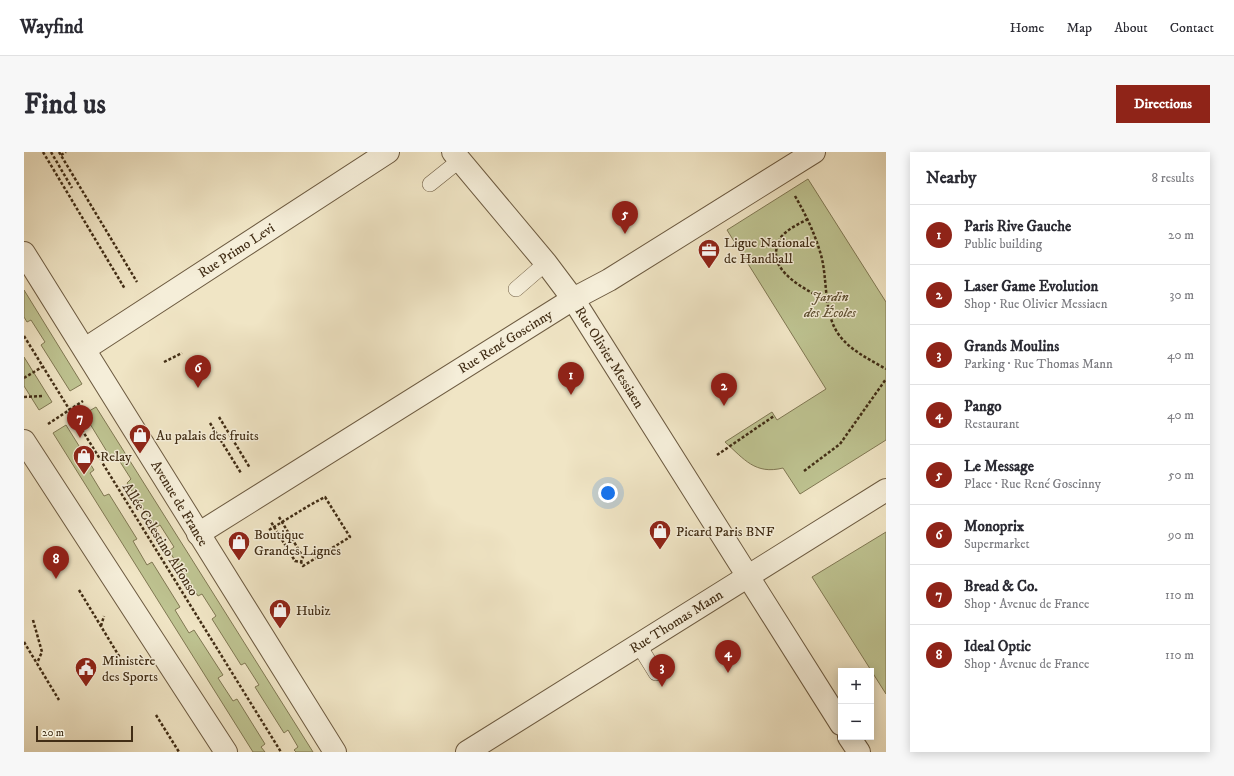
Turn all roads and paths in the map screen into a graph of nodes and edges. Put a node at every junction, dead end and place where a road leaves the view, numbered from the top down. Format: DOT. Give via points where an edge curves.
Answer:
graph roads {
  1 [pos="51,152"];
  2 [pos="59,152"];
  3 [pos="66,152"];
  4 [pos="388,152"];
  5 [pos="814,152"];
  6 [pos="43,153"];
  7 [pos="61,155"];
  8 [pos="456,156"];
  9 [pos="430,184"];
  10 [pos="72,188"];
  11 [pos="791,189"];
  12 [pos="808,219"];
  13 [pos="24,253"];
  14 [pos="546,263"];
  15 [pos="137,283"];
  16 [pos="516,289"];
  17 [pos="126,290"];
  18 [pos="573,298"];
  19 [pos="829,301"];
  20 [pos="24,336"];
  21 [pos="84,349"];
  22 [pos="182,353"];
  23 [pos="164,362"];
  24 [pos="42,367"];
  25 [pos="886,368"];
  26 [pos="24,378"];
  27 [pos="886,379"];
  28 [pos="44,396"];
  29 [pos="24,397"];
  30 [pos="85,400"];
  31 [pos="70,410"];
  32 [pos="774,416"];
  33 [pos="48,424"];
  34 [pos="24,441"];
  35 [pos="717,455"];
  36 [pos="804,471"];
  37 [pos="886,490"];
  38 [pos="269,530"];
  39 [pos="198,534"];
  40 [pos="303,557"];
  41 [pos="295,561"];
  42 [pos="301,562"];
  43 [pos="748,576"];
  44 [pos="79,590"];
  45 [pos="105,614"];
  46 [pos="33,620"];
  47 [pos="101,626"];
  48 [pos="24,642"];
  49 [pos="638,644"];
  50 [pos="122,661"];
  51 [pos="37,663"];
  52 [pos="656,673"];
  53 [pos="59,700"];
  54 [pos="156,715"];
  55 [pos="838,719"];
  56 [pos="851,740"];
  57 [pos="179,752"];
  58 [pos="226,752"];
  59 [pos="281,752"];
  60 [pos="335,752"];
  61 [pos="467,752"];
  62 [pos="858,752"];
  1 -- 10 [label="path"];
  2 -- 7 [label="path"];
  3 -- 7 [label="path"];
  4 -- 21 [label="street, Rue Primo Levi"];
  5 -- 18 [label="street, Rue René Goscinny" via="609,280"];
  6 -- 17 [label="path"];
  7 -- 15 [label="path"];
  8 -- 9 [label="lane"];
  8 -- 14 [label="street, Rue Olivier Messiaen"];
  11 -- 12 [label="path"];
  12 -- 19 [label="path" via="821,256"];
  12 -- 19 [label="path" via="781,237 776,252 780,268 802,287"];
  13 -- 21 [label="street, Avenue de France"];
  14 -- 16 [label="lane"];
  14 -- 18 [label="street, Rue Olivier Messiaen"];
  18 -- 39 [label="street, Rue René Goscinny"];
  18 -- 43 [label="street, Rue Olivier Messiaen"];
  19 -- 25 [label="path" via="831,317 838,334 852,350"];
  20 -- 31 [label="path, Allée Celestino Alfonso"];
  21 -- 39 [label="street, Avenue de France"];
  22 -- 23 [label="path"];
  24 -- 26 [label="path"];
  27 -- 36 [label="path" via="840,444"];
  28 -- 29 [label="path"];
  30 -- 31 [label="path"];
  31 -- 33 [label="path"];
  31 -- 59 [label="path, Allée Celestino Alfonso"];
  32 -- 35 [label="path"];
  34 -- 58 [label="street"];
  37 -- 43 [label="street, Rue Thomas Mann"];
  38 -- 42 [label="path" via="325,497 350,537 303,566"];
  39 -- 60 [label="street, Avenue de France"];
  40 -- 42 [label="path"];
  41 -- 42 [label="path"];
  43 -- 49 [label="street, Rue Thomas Mann"];
  43 -- 55 [label="street, Rue Olivier Messiaen"];
  44 -- 47 [label="path"];
  45 -- 47 [label="path"];
  46 -- 51 [label="path" via="42,652"];
  47 -- 50 [label="path"];
  48 -- 51 [label="path"];
  49 -- 52 [label="lane"];
  49 -- 61 [label="street, Rue Thomas Mann"];
  51 -- 53 [label="path"];
  54 -- 57 [label="path"];
  56 -- 62 [label="street"];
}
